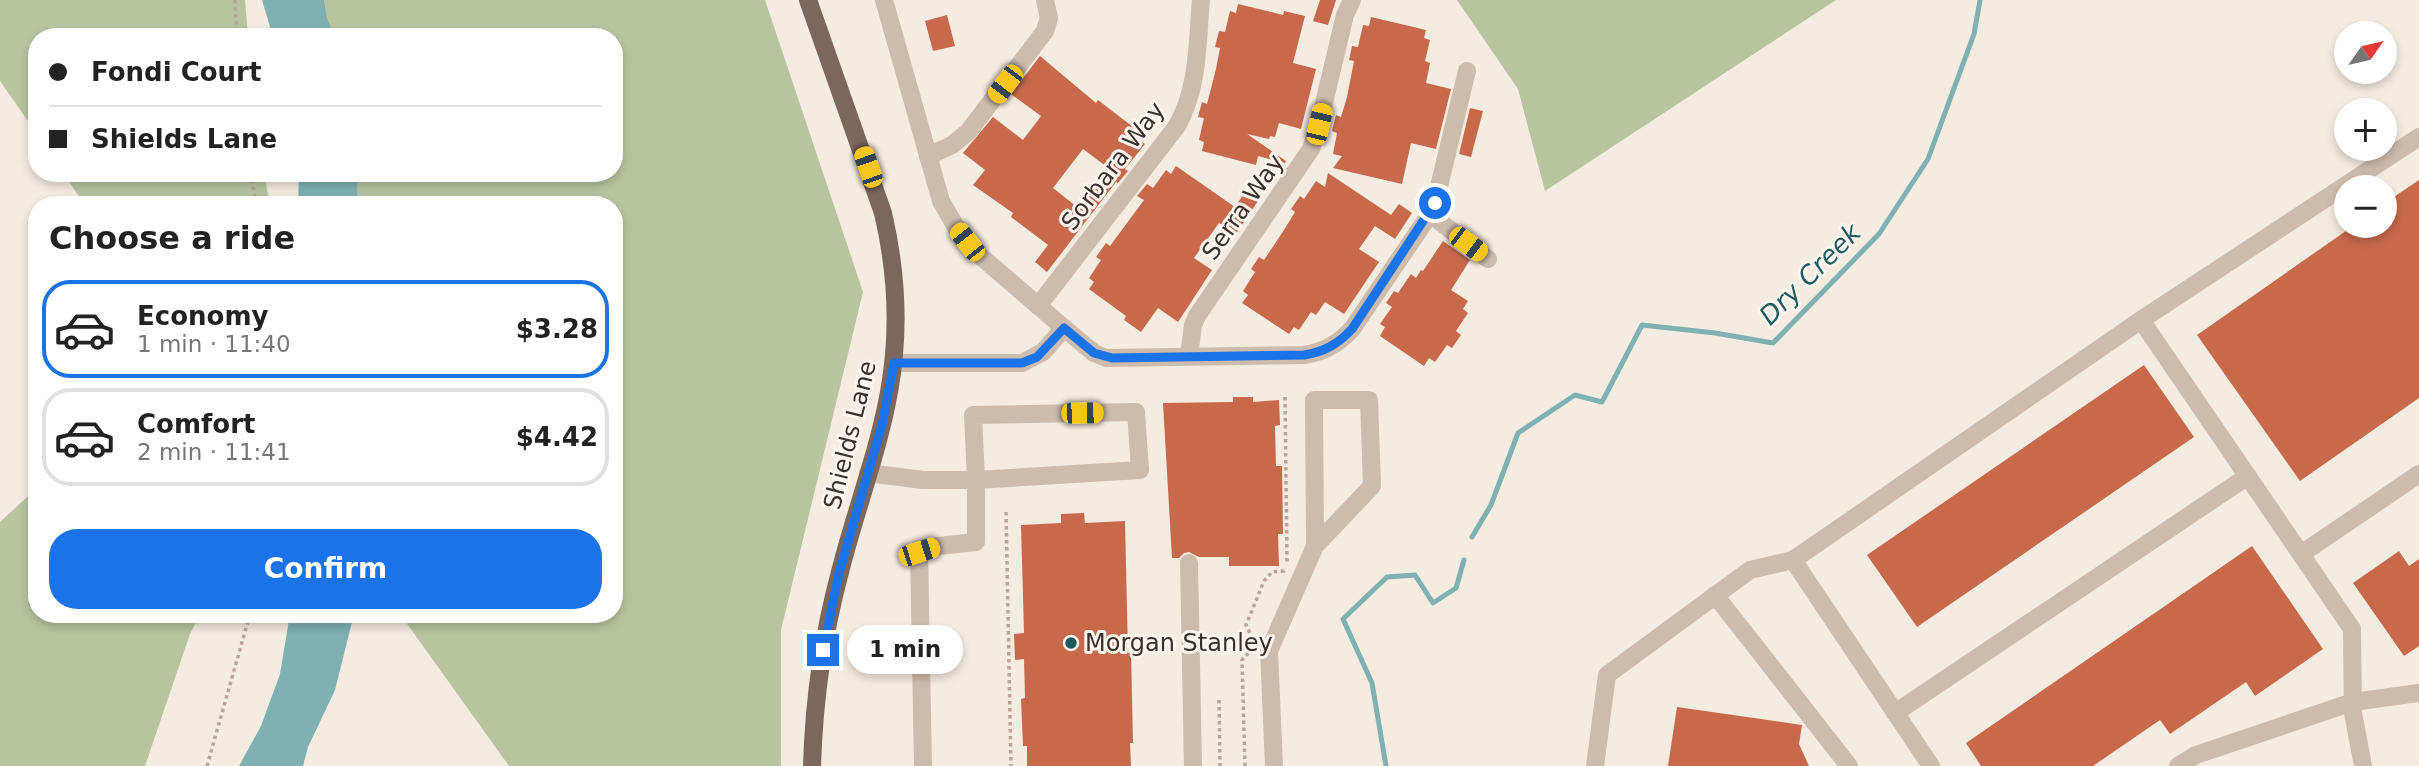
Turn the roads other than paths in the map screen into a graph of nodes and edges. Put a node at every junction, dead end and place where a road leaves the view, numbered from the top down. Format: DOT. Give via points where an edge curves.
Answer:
graph roads {
  1 [pos="807,0"];
  2 [pos="884,0"];
  3 [pos="1045,0"];
  4 [pos="1201,0"];
  5 [pos="1352,0"];
  6 [pos="1467,71"];
  7 [pos="2419,137"];
  8 [pos="929,156"];
  9 [pos="1430,214"];
  10 [pos="1488,259"];
  11 [pos="1038,306"];
  12 [pos="2141,320"];
  13 [pos="1064,328"];
  14 [pos="1189,356"];
  15 [pos="894,363"];
  16 [pos="869,473"];
  17 [pos="2419,474"];
  18 [pos="2248,476"];
  19 [pos="976,480"];
  20 [pos="1315,546"];
  21 [pos="2301,554"];
  22 [pos="1793,560"];
  23 [pos="1189,564"];
  24 [pos="1715,595"];
  25 [pos="2419,693"];
  26 [pos="2353,702"];
  27 [pos="1895,713"];
  28 [pos="812,766"];
  29 [pos="923,766"];
  30 [pos="1193,766"];
  31 [pos="1274,766"];
  32 [pos="1595,766"];
  33 [pos="1849,766"];
  34 [pos="1931,766"];
  35 [pos="2178,766"];
  36 [pos="2363,766"];
  1 -- 15 [label="main road, Shields Lane" via="876,189 889,239 897,301"];
  2 -- 8 [label="street"];
  3 -- 8 [label="street" via="1049,18 1045,31 968,132"];
  4 -- 11 [label="street, Sorbara Way" via="1194,82 1185,112"];
  5 -- 14 [label="street, Serra Way" via="1311,149 1197,316"];
  6 -- 9 [label="street"];
  7 -- 12 [label="street"];
  8 -- 11 [label="street" via="941,201 957,229 978,254"];
  9 -- 10 [label="street"];
  9 -- 14 [label="street" via="1352,329 1337,343 1304,355"];
  11 -- 13 [label="street"];
  12 -- 18 [label="street"];
  12 -- 22 [label="street"];
  13 -- 14 [label="street" via="1106,358"];
  13 -- 15 [label="street" via="1037,357 1022,363"];
  15 -- 16 [label="main road, Shields Lane"];
  16 -- 19 [label="street"];
  16 -- 28 [label="main road, Shields Lane" via="825,637"];
  17 -- 21 [label="street"];
  18 -- 21 [label="street"];
  18 -- 27 [label="street"];
  19 -- 19 [label="street" via="1140,470 1136,412 973,415"];
  19 -- 29 [label="street" via="976,541 919,552"];
  20 -- 20 [label="street" via="1314,400 1369,400 1372,486"];
  20 -- 31 [label="street" via="1269,651"];
  21 -- 26 [label="street" via="2352,629"];
  22 -- 24 [label="street" via="1750,570"];
  22 -- 27 [label="street"];
  23 -- 30 [label="street"];
  24 -- 32 [label="street" via="1607,675"];
  24 -- 33 [label="street"];
  25 -- 26 [label="street"];
  26 -- 35 [label="street" via="2196,755"];
  26 -- 36 [label="street"];
  27 -- 34 [label="street"];
}
